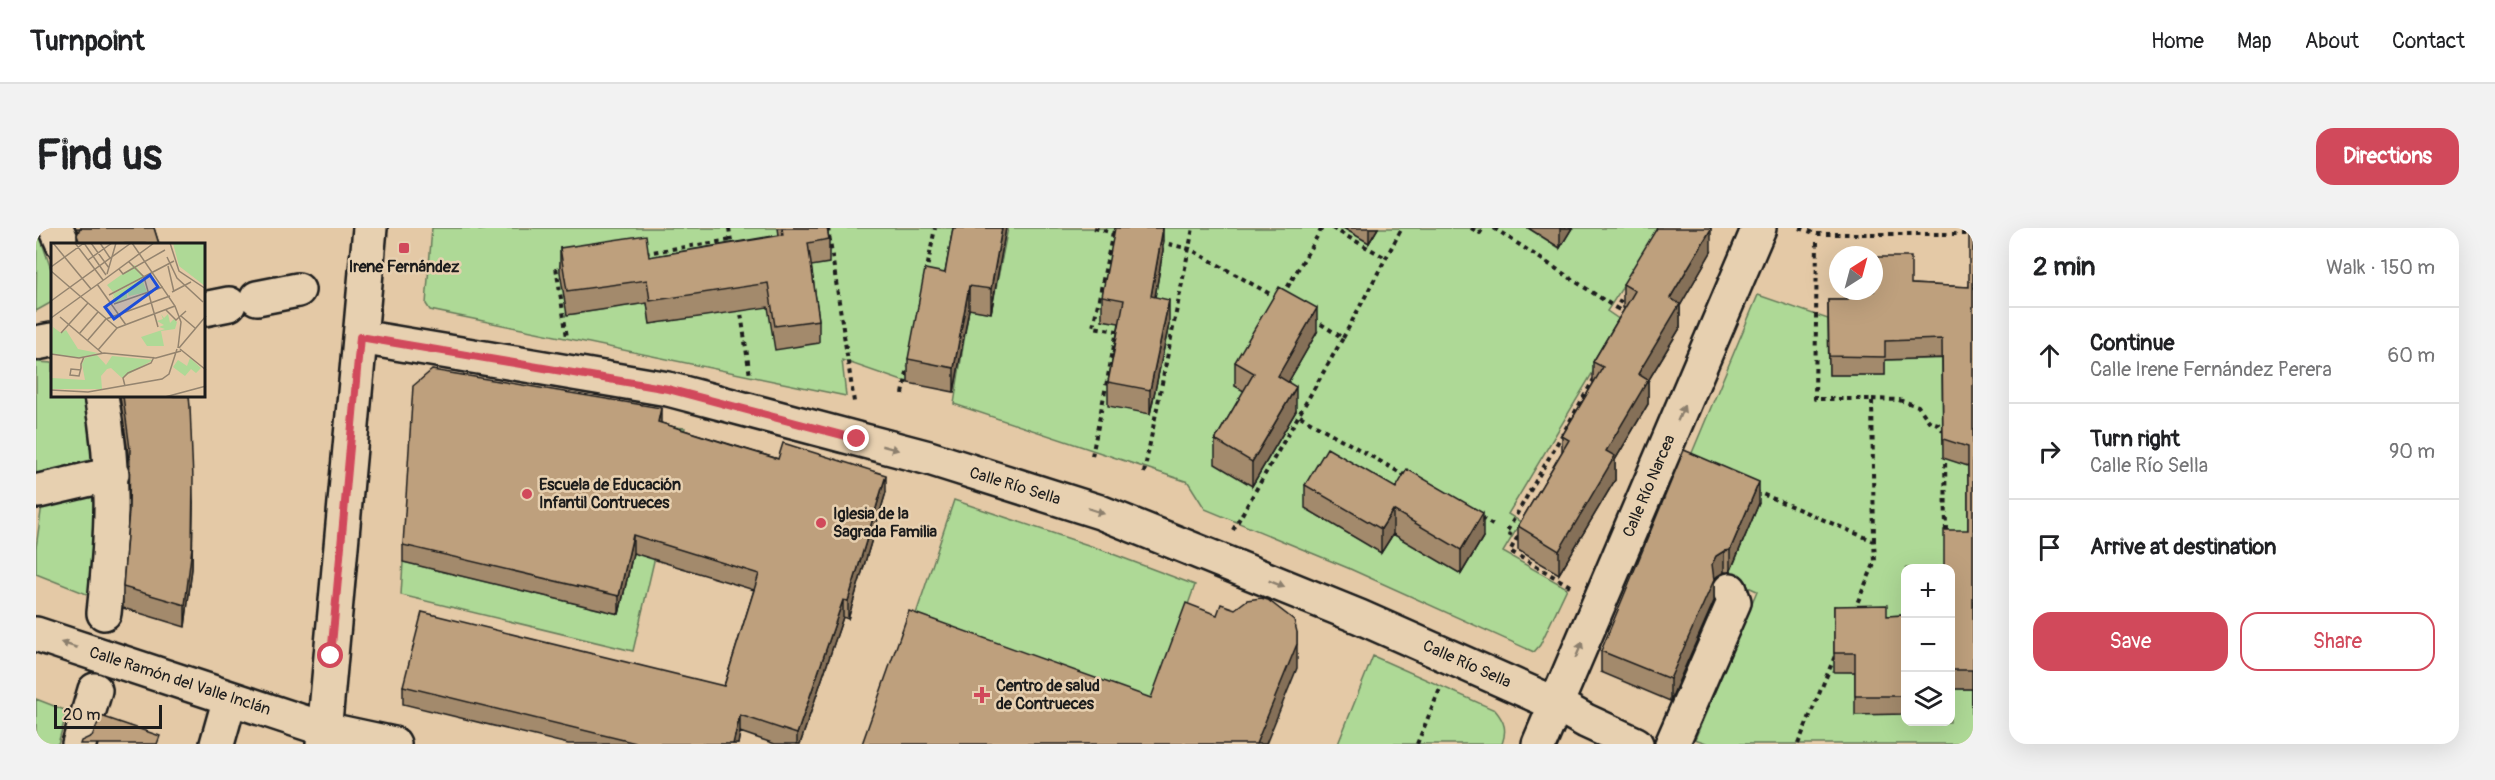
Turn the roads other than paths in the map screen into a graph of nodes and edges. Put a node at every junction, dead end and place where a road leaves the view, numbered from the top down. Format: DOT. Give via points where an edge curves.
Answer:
graph roads {
  1 [pos="56,228"];
  2 [pos="370,228"];
  3 [pos="1759,228"];
  4 [pos="63,243"];
  5 [pos="298,290"];
  6 [pos="230,304"];
  7 [pos="360,337"];
  8 [pos="51,340"];
  9 [pos="36,343"];
  10 [pos="101,398"];
  11 [pos="112,474"];
  12 [pos="37,498"];
  13 [pos="1731,590"];
  14 [pos="104,613"];
  15 [pos="36,634"];
  16 [pos="95,690"];
  17 [pos="230,698"];
  18 [pos="1556,704"];
  19 [pos="323,736"];
  20 [pos="79,744"];
  21 [pos="217,744"];
  22 [pos="394,744"];
  23 [pos="1539,744"];
  24 [pos="1636,744"];
  25 [pos="1672,744"];
  1 -- 4 [label="street"];
  2 -- 7 [label="street"];
  18 -- 3 [label="street, Calle Río Narcea, one-way"];
  5 -- 6 [label="street"];
  7 -- 18 [label="street, Calle Río Sella, one-way" via="668,389 929,458 1100,512 1360,617"];
  7 -- 19 [label="street"];
  8 -- 9 [label="street"];
  10 -- 11 [label="street"];
  11 -- 12 [label="street"];
  11 -- 14 [label="street" via="110,563"];
  13 -- 25 [label="street" via="1734,602"];
  17 -- 15 [label="street, Calle Ramón del Valle Inclán, one-way"];
  16 -- 20 [label="street"];
  17 -- 19 [label="street, Calle Ramón del Valle Inclán"];
  17 -- 21 [label="street"];
  18 -- 23 [label="street, Calle Río Narcea"];
  18 -- 24 [label="street, Calle Río Sella"];
  19 -- 22 [label="street, Calle Ramón del Valle Inclán"];
}
